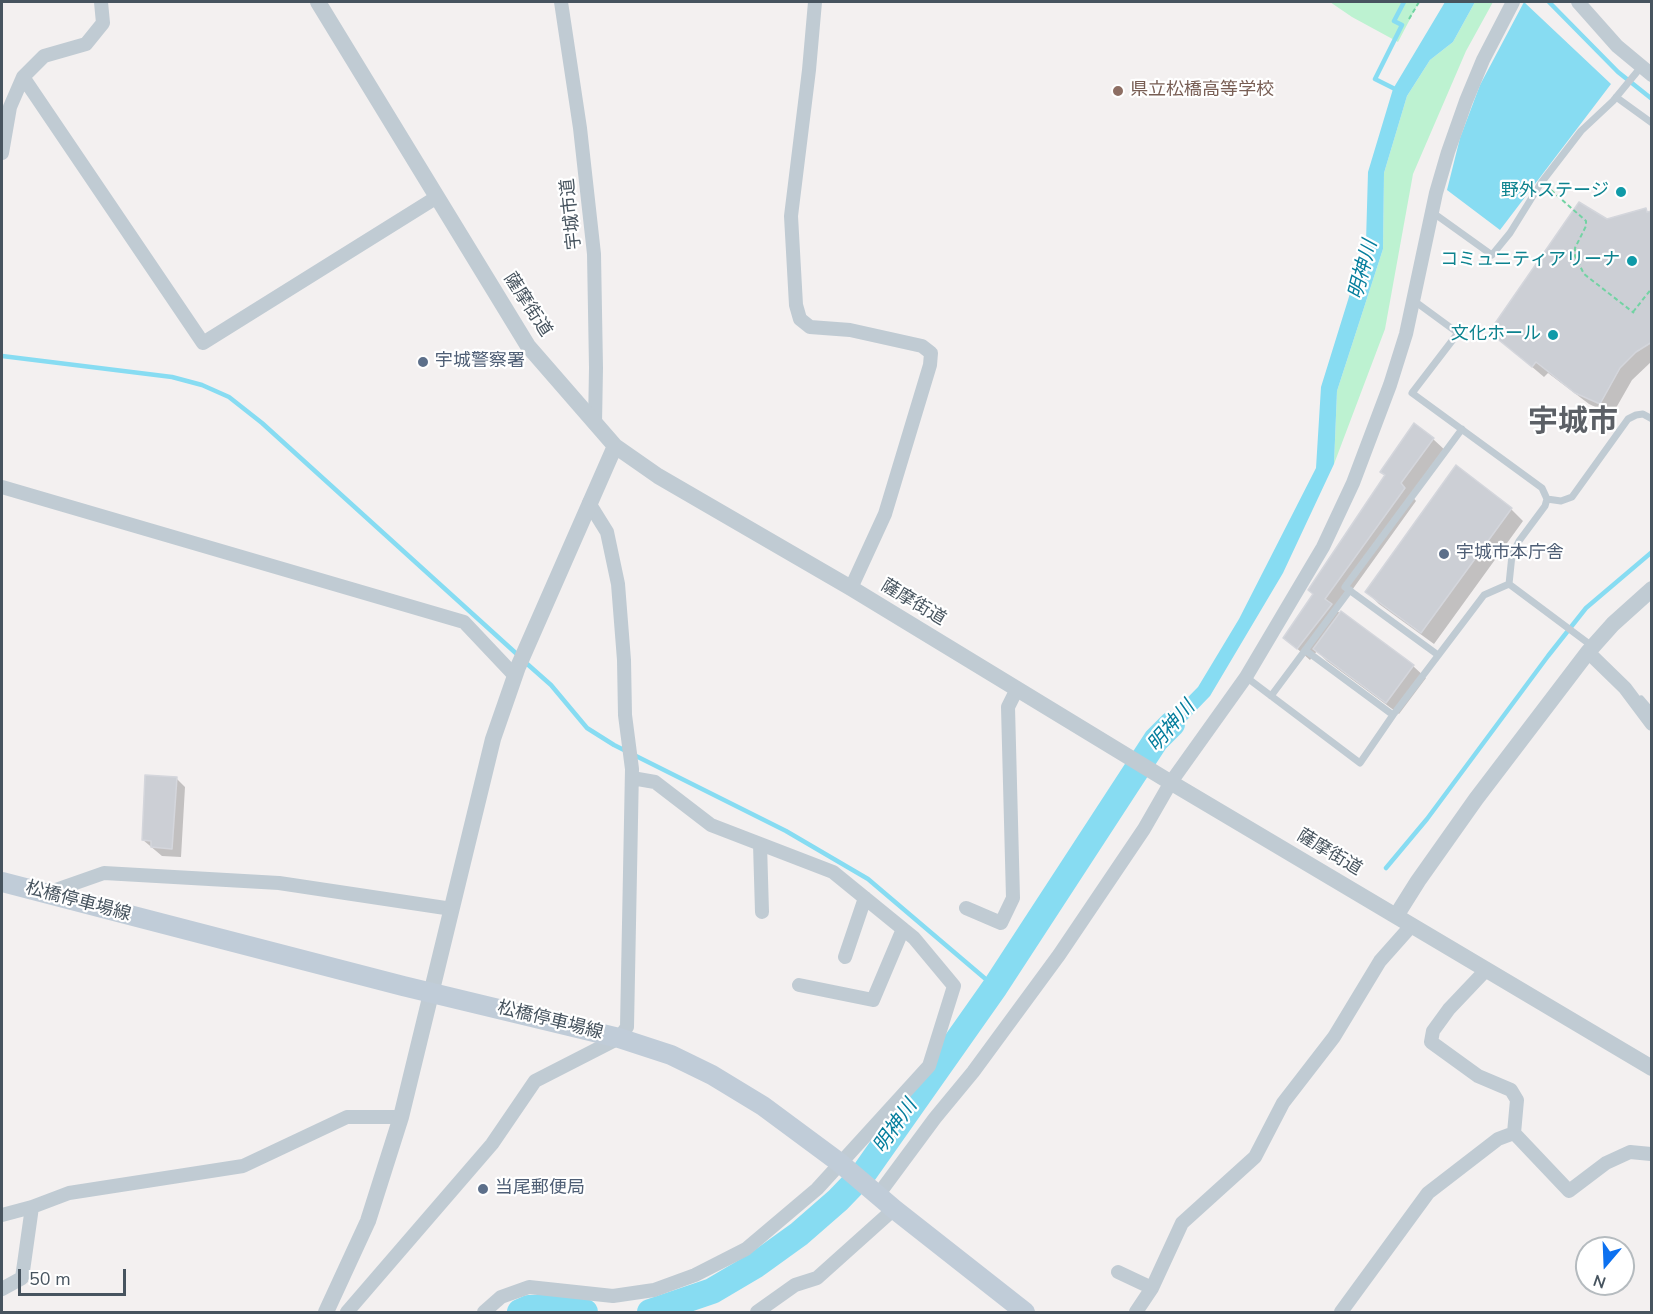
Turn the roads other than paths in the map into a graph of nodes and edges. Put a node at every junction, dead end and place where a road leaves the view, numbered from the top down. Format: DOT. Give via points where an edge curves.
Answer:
graph roads {
  1 [pos="101,2"];
  2 [pos="318,2"];
  3 [pos="561,2"];
  4 [pos="815,2"];
  5 [pos="1513,2"];
  6 [pos="1581,3"];
  7 [pos="1642,72"];
  8 [pos="23,77"];
  9 [pos="1619,94"];
  10 [pos="1652,123"];
  11 [pos="2,153"];
  12 [pos="437,197"];
  13 [pos="1432,212"];
  14 [pos="1413,300"];
  15 [pos="1651,418"];
  16 [pos="595,424"];
  17 [pos="1462,429"];
  18 [pos="615,446"];
  19 [pos="2,487"];
  20 [pos="1548,499"];
  21 [pos="589,503"];
  22 [pos="1509,584"];
  23 [pos="851,588"];
  24 [pos="1652,589"];
  25 [pos="1350,590"];
  26 [pos="1587,645"];
  27 [pos="1305,650"];
  28 [pos="1438,655"];
  29 [pos="517,671"];
  30 [pos="1246,677"];
  31 [pos="1017,689"];
  32 [pos="1271,696"];
  33 [pos="1633,699"];
  34 [pos="1652,712"];
  35 [pos="1393,715"];
  36 [pos="1652,724"];
  37 [pos="632,773"];
  38 [pos="1168,781"];
  39 [pos="760,844"];
  40 [pos="2,882"];
  41 [pos="45,893"];
  42 [pos="865,898"];
  43 [pos="966,908"];
  44 [pos="452,909"];
  45 [pos="762,912"];
  46 [pos="1396,916"];
  47 [pos="1412,925"];
  48 [pos="903,929"];
  49 [pos="844,957"];
  50 [pos="1486,970"];
  51 [pos="799,985"];
  52 [pos="433,991"];
  53 [pos="619,1038"];
  54 [pos="1652,1068"];
  55 [pos="401,1117"];
  56 [pos="1514,1133"];
  57 [pos="1651,1155"];
  58 [pos="843,1166"];
  59 [pos="873,1191"];
  60 [pos="32,1207"];
  61 [pos="894,1209"];
  62 [pos="2,1215"];
  63 [pos="1118,1272"];
  64 [pos="1152,1288"];
  65 [pos="2,1289"];
  66 [pos="326,1312"];
  67 [pos="347,1312"];
  68 [pos="484,1312"];
  69 [pos="757,1312"];
  70 [pos="1025,1312"];
  71 [pos="1137,1312"];
  72 [pos="1341,1312"];
  1 -- 8 [label="street" via="103,23 86,44 44,56"];
  2 -- 12 [label="street, 薩摩街道"];
  3 -- 16 [label="street, 宇城市道" via="594,254"];
  4 -- 23 [label="street" via="791,216 800,319 810,327 850,330 922,346 931,353 885,514"];
  5 -- 13 [label="street" via="1466,101"];
  6 -- 7 [label="street"];
  7 -- 9 [label="lane"];
  8 -- 11 [label="street" via="10,107"];
  8 -- 12 [label="street" via="203,343"];
  9 -- 10 [label="lane"];
  9 -- 13 [label="lane" via="1581,132 1492,255"];
  12 -- 16 [label="street, 薩摩街道" via="528,346"];
  13 -- 14 [label="street"];
  14 -- 17 [label="lane" via="1458,333 1412,393"];
  14 -- 30 [label="street" via="1390,385 1353,483 1323,547"];
  15 -- 20 [label="lane" via="1643,414 1628,419 1572,497 1561,501"];
  16 -- 18 [label="street, 薩摩街道"];
  17 -- 20 [label="lane" via="1542,488"];
  17 -- 25 [label="lane" via="1345,587"];
  18 -- 21 [label="street"];
  18 -- 23 [label="street, 薩摩街道" via="658,476"];
  19 -- 29 [label="street" via="464,622"];
  20 -- 22 [label="lane" via="1512,555"];
  21 -- 29 [label="street"];
  21 -- 37 [label="street" via="608,532 618,584"];
  22 -- 26 [label="lane"];
  22 -- 28 [label="lane" via="1484,595"];
  23 -- 31 [label="street, 薩摩街道"];
  24 -- 26 [label="street"];
  25 -- 27 [label="lane"];
  25 -- 28 [label="lane"];
  26 -- 33 [label="street"];
  26 -- 46 [label="street"];
  27 -- 32 [label="lane"];
  27 -- 35 [label="lane"];
  28 -- 35 [label="lane"];
  29 -- 44 [label="street" via="493,739"];
  30 -- 32 [label="lane"];
  30 -- 38 [label="street"];
  31 -- 38 [label="street, 薩摩街道"];
  31 -- 43 [label="street" via="1008,706 1013,898 1001,922"];
  32 -- 35 [label="lane" via="1360,763"];
  33 -- 34 [label="lane" via="1638,695"];
  33 -- 36 [label="street"];
  37 -- 39 [label="street" via="655,782 711,825"];
  37 -- 53 [label="street" via="627,1027"];
  38 -- 46 [label="street, 薩摩街道"];
  38 -- 59 [label="street" via="1144,829 1059,955 973,1072"];
  39 -- 42 [label="street" via="833,872"];
  39 -- 45 [label="street"];
  40 -- 41 [label="main road, 松橋停車場線"];
  41 -- 44 [label="street" via="104,873 279,883"];
  41 -- 52 [label="main road, 松橋停車場線"];
  42 -- 48 [label="street"];
  42 -- 49 [label="street"];
  44 -- 52 [label="street"];
  46 -- 47 [label="street, 薩摩街道"];
  47 -- 50 [label="street, 薩摩街道"];
  47 -- 64 [label="street" via="1380,961 1334,1037 1283,1103 1255,1156 1182,1223"];
  48 -- 51 [label="street" via="873,1000"];
  48 -- 58 [label="street" via="954,986 929,1066"];
  50 -- 54 [label="street, 薩摩街道"];
  50 -- 56 [label="street" via="1449,1010 1433,1031 1431,1042 1478,1076 1511,1090 1517,1100"];
  52 -- 53 [label="main road, 松橋停車場線"];
  52 -- 55 [label="street"];
  53 -- 58 [label="main road, 松橋停車場線" via="671,1055 712,1075 763,1106"];
  53 -- 67 [label="street" via="535,1082 492,1144"];
  55 -- 60 [label="street" via="346,1117 243,1166 69,1193"];
  55 -- 66 [label="street" via="368,1221"];
  56 -- 57 [label="street" via="1569,1191 1606,1163 1630,1152"];
  56 -- 72 [label="street" via="1498,1139 1428,1193"];
  58 -- 59 [label="main road, 松橋停車場線"];
  58 -- 68 [label="street" via="746,1249 696,1275 654,1290 613,1296 530,1287 501,1297"];
  59 -- 61 [label="main road, 松橋停車場線"];
  60 -- 62 [label="street"];
  60 -- 65 [label="street" via="22,1278"];
  61 -- 69 [label="street" via="817,1278 795,1285"];
  61 -- 70 [label="main road, 松橋停車場線"];
  63 -- 64 [label="street"];
  64 -- 71 [label="street"];
}
